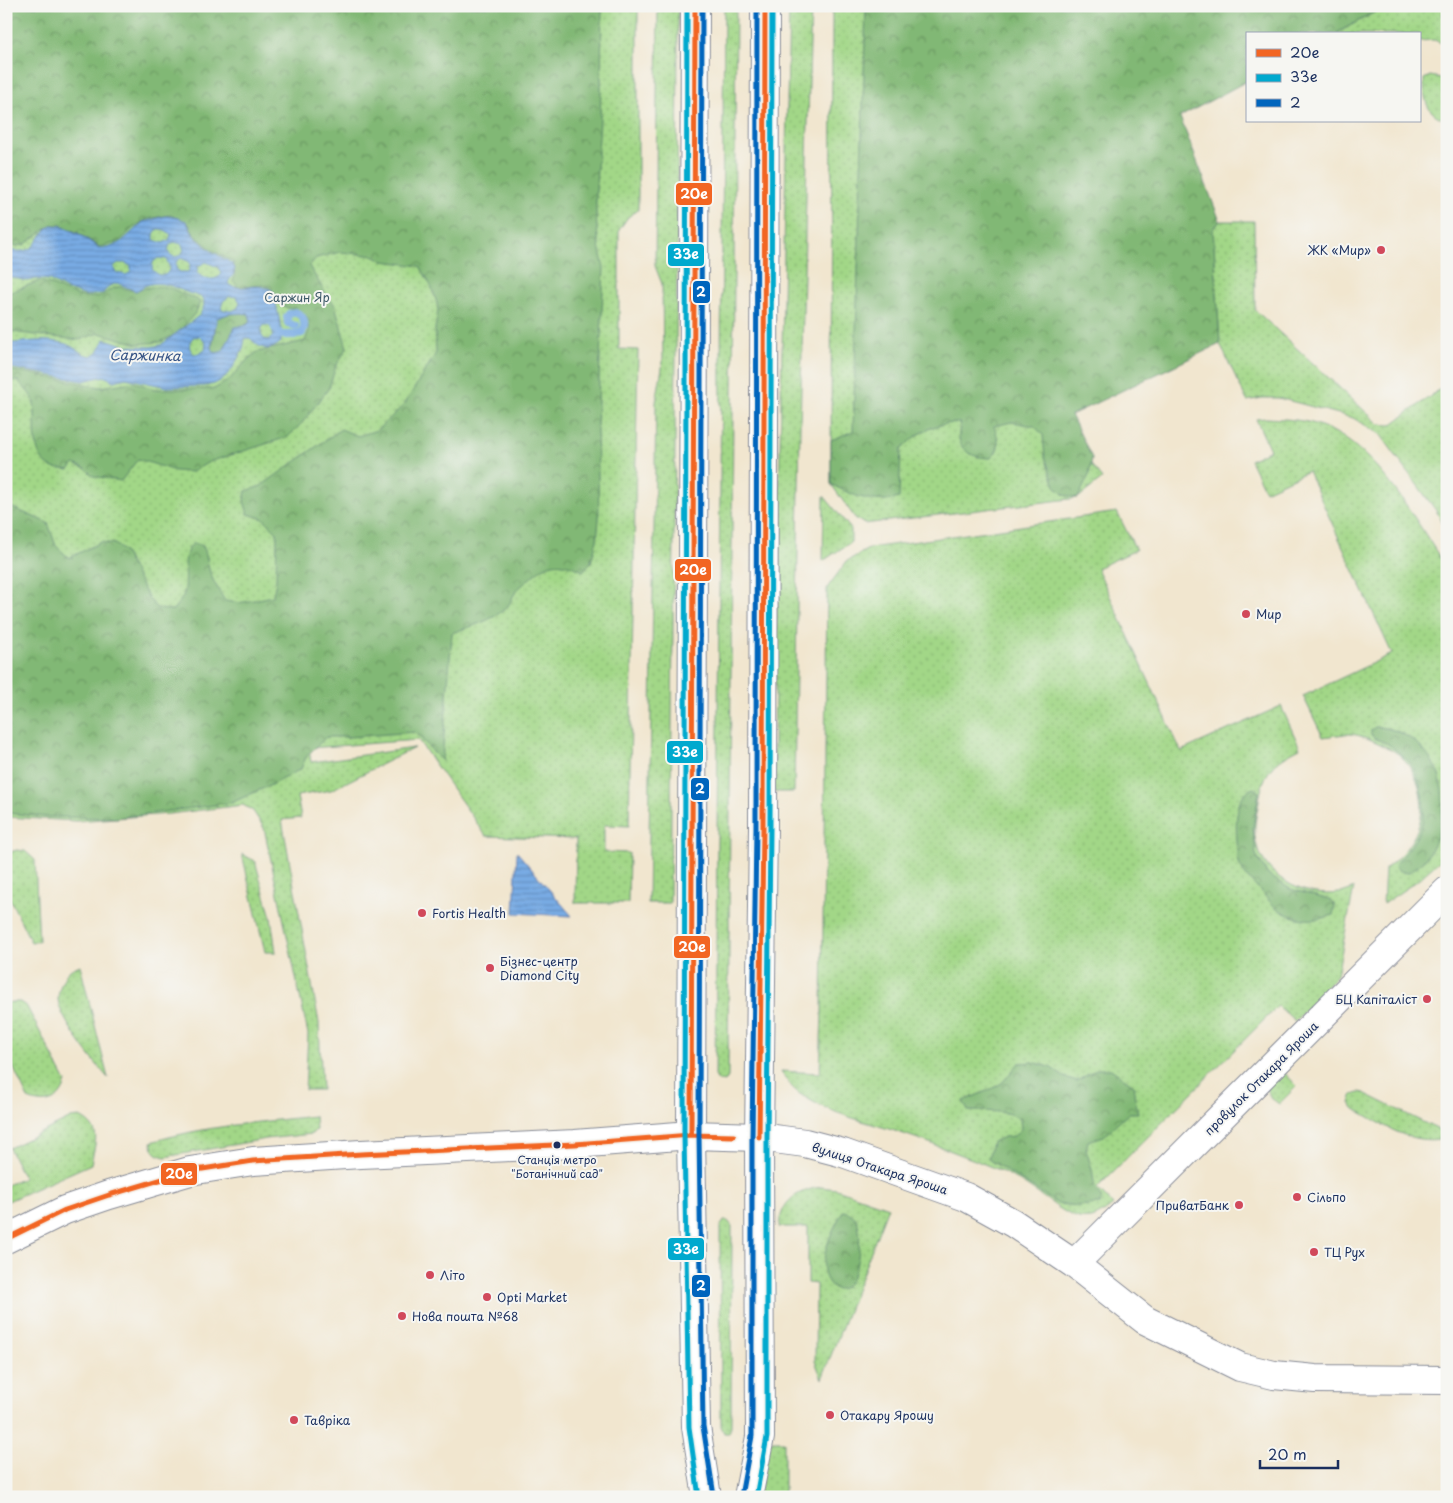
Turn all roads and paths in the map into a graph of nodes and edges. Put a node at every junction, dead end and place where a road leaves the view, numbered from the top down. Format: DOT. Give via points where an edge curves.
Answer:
graph roads {
  1 [pos="695,6"];
  2 [pos="765,6"];
  3 [pos="1447,891"];
  4 [pos="691,1135"];
  5 [pos="759,1137"];
  6 [pos="6,1239"];
  7 [pos="1074,1264"];
  8 [pos="1447,1380"];
  9 [pos="707,1497"];
  10 [pos="748,1497"];
  1 -- 4 [label="main road"];
  2 -- 5 [label="main road"];
  3 -- 7 [label="main road, провулок Отакара Яроша"];
  4 -- 5 [label="main road, вулиця Отакара Яроша"];
  4 -- 6 [label="main road, вулиця Отакара Яроша" via="253,1161 190,1171 109,1195 65,1210"];
  4 -- 9 [label="main road" via="696,1428"];
  5 -- 7 [label="main road, вулиця Отакара Яроша" via="805,1143 843,1153 966,1197 1013,1223"];
  5 -- 10 [label="main road" via="760,1437"];
  7 -- 8 [label="main road, вулиця Отакара Яроша" via="1145,1320 1240,1367 1274,1375 1315,1379"];
}
